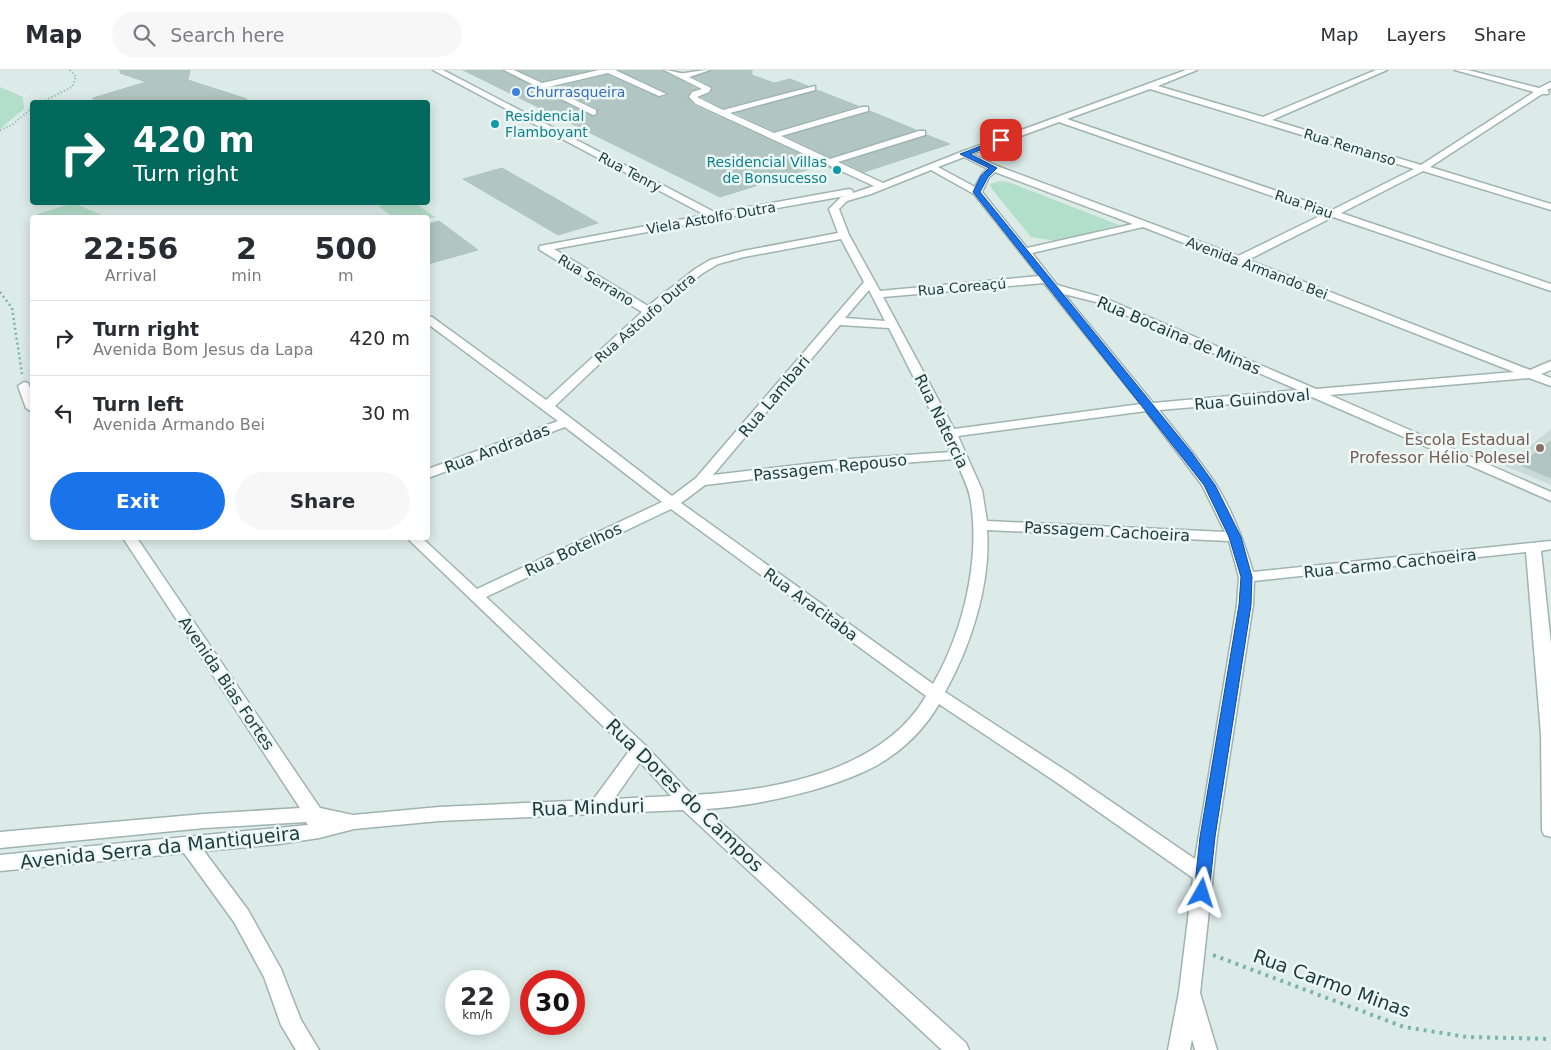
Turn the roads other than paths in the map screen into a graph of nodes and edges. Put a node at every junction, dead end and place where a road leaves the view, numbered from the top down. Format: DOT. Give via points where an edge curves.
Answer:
graph roads {
  1 [pos="437,70"];
  2 [pos="508,70"];
  3 [pos="609,70"];
  4 [pos="668,70"];
  5 [pos="706,70"];
  6 [pos="1193,70"];
  7 [pos="1383,70"];
  8 [pos="1459,70"];
  9 [pos="682,76"];
  10 [pos="1551,84"];
  11 [pos="541,86"];
  12 [pos="1150,86"];
  13 [pos="812,88"];
  14 [pos="1540,91"];
  15 [pos="662,94"];
  16 [pos="1551,94"];
  17 [pos="865,110"];
  18 [pos="594,112"];
  19 [pos="722,113"];
  20 [pos="1058,120"];
  21 [pos="1262,121"];
  22 [pos="922,133"];
  23 [pos="773,136"];
  24 [pos="964,154"];
  25 [pos="829,162"];
  26 [pos="931,167"];
  27 [pos="994,168"];
  28 [pos="1421,169"];
  29 [pos="880,186"];
  30 [pos="976,192"];
  31 [pos="1551,207"];
  32 [pos="1332,213"];
  33 [pos="718,218"];
  34 [pos="1144,224"];
  35 [pos="844,235"];
  36 [pos="544,248"];
  37 [pos="1024,252"];
  38 [pos="1239,260"];
  39 [pos="870,282"];
  40 [pos="1050,283"];
  41 [pos="1551,288"];
  42 [pos="878,294"];
  43 [pos="649,311"];
  44 [pos="430,321"];
  45 [pos="838,321"];
  46 [pos="894,325"];
  47 [pos="1551,364"];
  48 [pos="1531,374"];
  49 [pos="1551,382"];
  50 [pos="24,386"];
  51 [pos="1316,394"];
  52 [pos="30,402"];
  53 [pos="547,406"];
  54 [pos="1150,407"];
  55 [pos="566,422"];
  56 [pos="952,433"];
  57 [pos="960,455"];
  58 [pos="430,473"];
  59 [pos="701,481"];
  60 [pos="1551,497"];
  61 [pos="672,503"];
  62 [pos="980,525"];
  63 [pos="1235,537"];
  64 [pos="131,540"];
  65 [pos="416,540"];
  66 [pos="1551,545"];
  67 [pos="1533,548"];
  68 [pos="1247,577"];
  69 [pos="475,596"];
  70 [pos="936,694"];
  71 [pos="1550,734"];
  72 [pos="639,750"];
  73 [pos="688,803"];
  74 [pos="599,806"];
  75 [pos="316,823"];
  76 [pos="1551,830"];
  77 [pos="0,840"];
  78 [pos="188,844"];
  79 [pos="0,863"];
  80 [pos="1204,875"];
  81 [pos="1190,992"];
  82 [pos="308,1050"];
  83 [pos="958,1050"];
  84 [pos="1179,1050"];
  85 [pos="1206,1050"];
  1 -- 33 [label="street, Rua Tenry"];
  2 -- 11 [label="street"];
  3 -- 11 [label="street"];
  3 -- 15 [label="street"];
  4 -- 9 [label="street"];
  5 -- 9 [label="street"];
  6 -- 12 [label="street"];
  7 -- 21 [label="street"];
  8 -- 14 [label="street"];
  9 -- 19 [label="street" via="707,88 695,94 695,100"];
  10 -- 14 [label="street"];
  11 -- 18 [label="street"];
  12 -- 20 [label="street"];
  12 -- 21 [label="street, Rua Remanso"];
  13 -- 19 [label="street"];
  14 -- 16 [label="street"];
  14 -- 28 [label="street"];
  17 -- 23 [label="street"];
  19 -- 23 [label="street"];
  20 -- 24 [label="street"];
  20 -- 32 [label="street, Rua Piau"];
  21 -- 28 [label="street, Rua Remanso"];
  22 -- 25 [label="street"];
  23 -- 25 [label="street"];
  24 -- 26 [label="street"];
  24 -- 27 [label="street, Avenida Armando Bei"];
  25 -- 29 [label="street"];
  26 -- 29 [label="street"];
  26 -- 30 [label="street"];
  27 -- 30 [label="street"];
  27 -- 34 [label="street, Avenida Armando Bei"];
  28 -- 31 [label="street, Rua Remanso"];
  28 -- 32 [label="street"];
  29 -- 33 [label="street, Viela Astolfo Dutra"];
  29 -- 35 [label="street, Rua Natercia" via="838,203 834,209"];
  30 -- 37 [label="street"];
  32 -- 38 [label="street"];
  32 -- 41 [label="street, Rua Piau"];
  33 -- 36 [label="street, Viela Astolfo Dutra"];
  34 -- 37 [label="street"];
  34 -- 38 [label="street, Avenida Armando Bei"];
  35 -- 39 [label="street, Rua Natercia"];
  35 -- 43 [label="street, Rua Astoufo Dutra" via="714,262"];
  36 -- 43 [label="street, Rua Serrano"];
  37 -- 40 [label="street"];
  38 -- 48 [label="street, Avenida Armando Bei"];
  39 -- 42 [label="street, Rua Natercia"];
  39 -- 45 [label="street, Rua Lambari"];
  40 -- 42 [label="street, Rua Coreaçú"];
  40 -- 51 [label="street, Rua Bocaina de Minas" via="1100,300"];
  40 -- 54 [label="street"];
  42 -- 46 [label="street, Rua Natercia"];
  43 -- 53 [label="street, Rua Astoufo Dutra"];
  44 -- 53 [label="street, Rua Aracitaba"];
  45 -- 46 [label="street"];
  45 -- 59 [label="street, Rua Lambari"];
  46 -- 56 [label="street, Rua Natercia"];
  47 -- 48 [label="street, Rua Guindoval"];
  48 -- 49 [label="street, Avenida Armando Bei"];
  48 -- 51 [label="street, Rua Guindoval"];
  50 -- 52 [label="street"];
  51 -- 54 [label="street, Rua Guindoval"];
  51 -- 60 [label="street, Rua Bocaina de Minas"];
  53 -- 55 [label="street, Rua Aracitaba"];
  54 -- 56 [label="street, Rua Guindoval"];
  54 -- 63 [label="street" via="1210,485"];
  55 -- 58 [label="street, Rua Andradas"];
  55 -- 61 [label="street, Rua Aracitaba"];
  56 -- 57 [label="street, Rua Natercia"];
  57 -- 59 [label="street, Passagem Repouso" via="849,463"];
  57 -- 62 [label="street, Rua Natercia" via="978,500"];
  59 -- 61 [label="street, Rua Lambari"];
  61 -- 69 [label="street, Rua Botelhos"];
  61 -- 70 [label="street, Rua Aracitaba"];
  62 -- 63 [label="street, Passagem Cachoeira"];
  62 -- 70 [label="street, Rua Natercia" via="971,610 959,649"];
  63 -- 68 [label="street"];
  64 -- 75 [label="street, Avenida Bias Fortes"];
  65 -- 69 [label="street, Rua Dores do Campos"];
  66 -- 67 [label="street, Rua Carmo Cachoeira"];
  67 -- 68 [label="street, Rua Carmo Cachoeira"];
  67 -- 71 [label="street"];
  68 -- 80 [label="street"];
  69 -- 72 [label="street, Rua Dores do Campos"];
  70 -- 73 [label="street, Rua Minduri" via="899,741 860,765 762,795"];
  70 -- 80 [label="street, Rua Aracitaba"];
  71 -- 76 [label="street"];
  72 -- 73 [label="street, Rua Dores do Campos"];
  72 -- 74 [label="street"];
  73 -- 74 [label="street, Rua Minduri"];
  73 -- 83 [label="street, Rua Dores do Campos"];
  74 -- 75 [label="street, Rua Minduri"];
  75 -- 77 [label="street, Avenida Serra da Mantiqueira" via="194,822"];
  75 -- 78 [label="street, Avenida Serra da Mantiqueira" via="279,837"];
  78 -- 79 [label="street, Avenida Serra da Mantiqueira"];
  78 -- 82 [label="street" via="241,916 274,975 292,1024"];
  80 -- 81 [label="street"];
  81 -- 84 [label="street"];
  81 -- 85 [label="street"];
}
